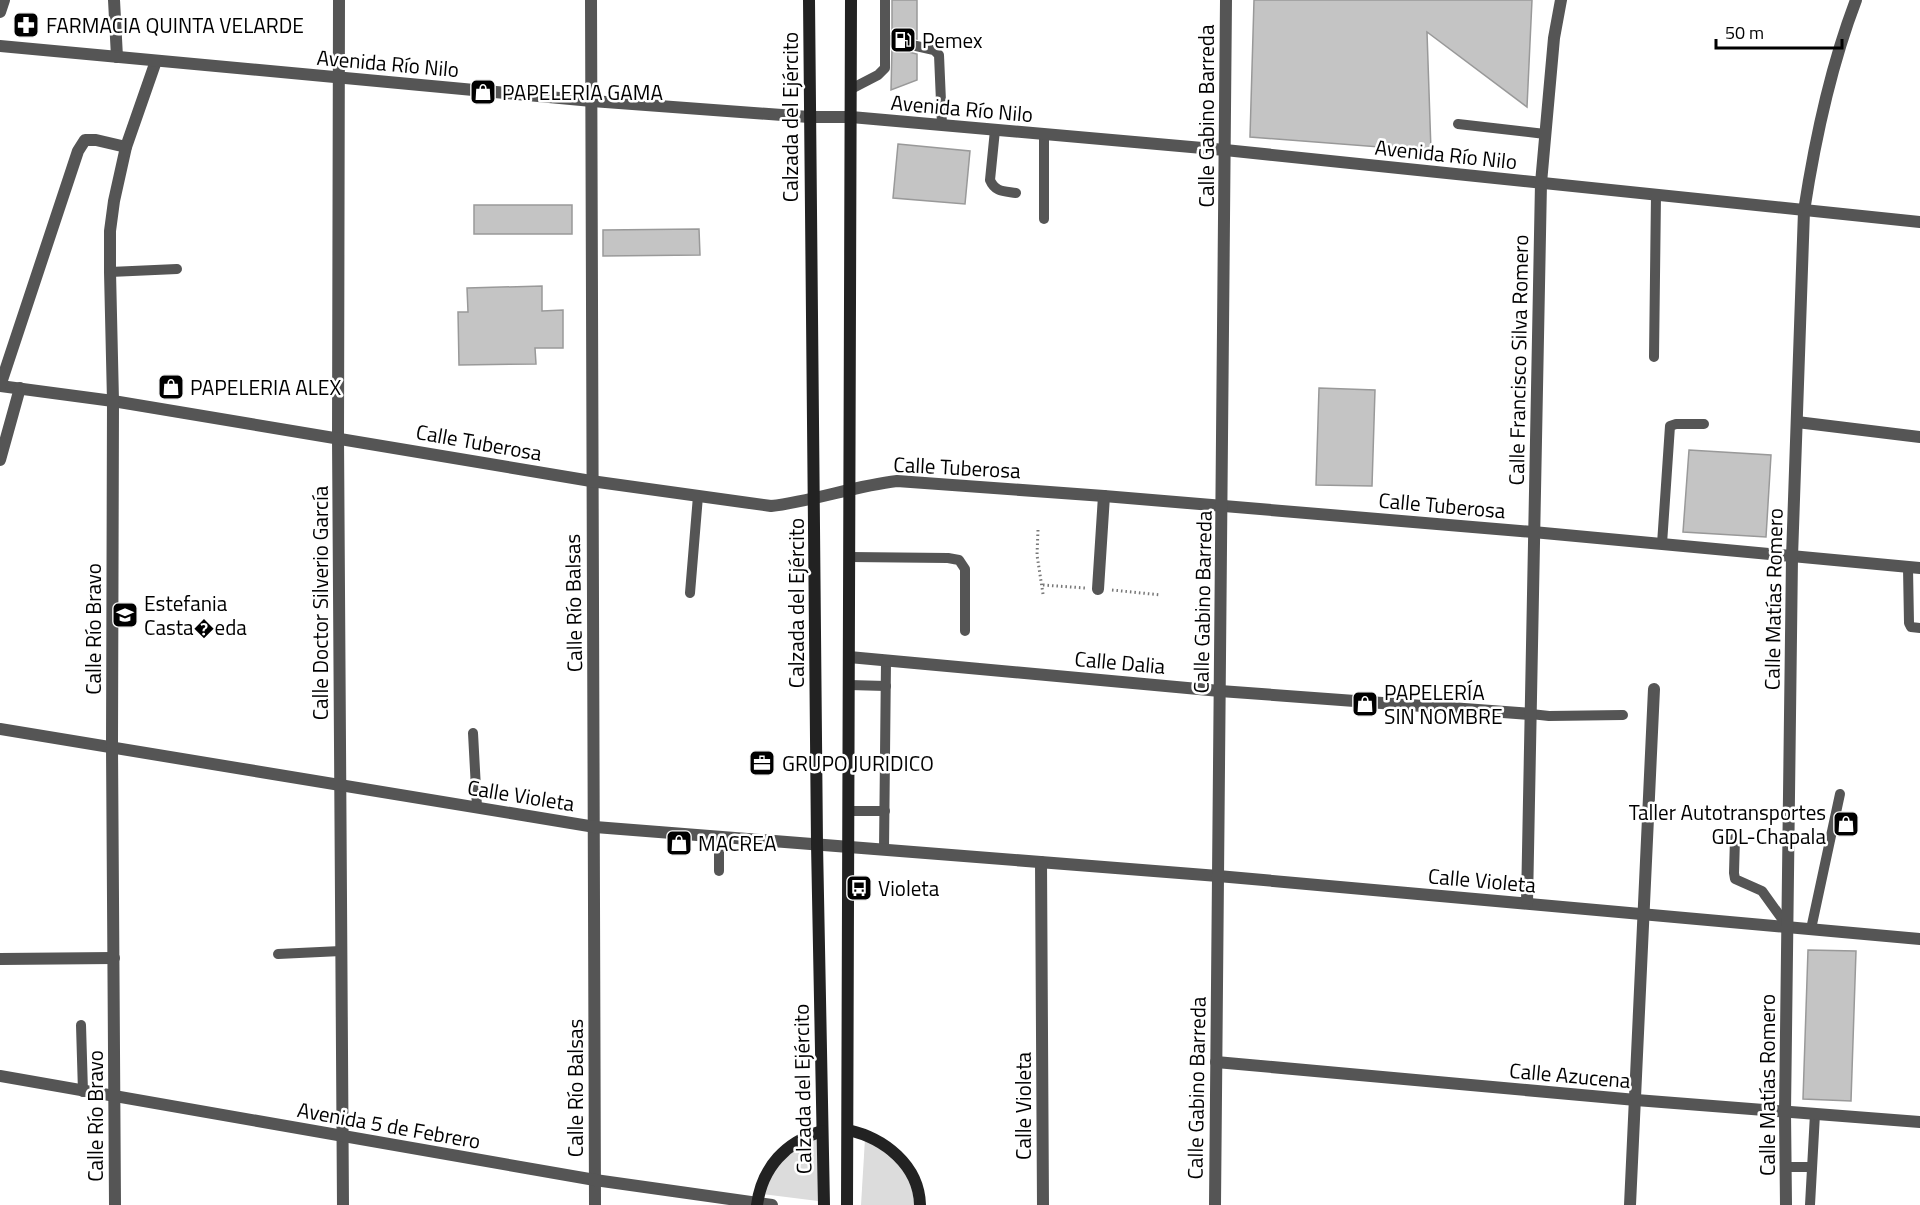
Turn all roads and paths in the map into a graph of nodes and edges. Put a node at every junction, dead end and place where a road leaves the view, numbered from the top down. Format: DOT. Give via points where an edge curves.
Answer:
graph roads {
  1 [pos="4,0"];
  2 [pos="114,0"];
  3 [pos="339,0"];
  4 [pos="591,0"];
  5 [pos="809,0"];
  6 [pos="851,0"];
  7 [pos="885,0"];
  8 [pos="1226,0"];
  9 [pos="1561,0"];
  10 [pos="1856,0"];
  11 [pos="0,12"];
  12 [pos="885,39"];
  13 [pos="0,46"];
  14 [pos="117,57"];
  15 [pos="156,61"];
  16 [pos="340,78"];
  17 [pos="851,89"];
  18 [pos="592,101"];
  19 [pos="809,117"];
  20 [pos="851,117"];
  21 [pos="1458,124"];
  22 [pos="942,125"];
  23 [pos="995,130"];
  24 [pos="1044,134"];
  25 [pos="1545,134"];
  26 [pos="126,147"];
  27 [pos="1226,150"];
  28 [pos="1541,183"];
  29 [pos="1016,193"];
  30 [pos="1656,195"];
  31 [pos="1804,211"];
  32 [pos="1044,219"];
  33 [pos="1920,222"];
  34 [pos="177,269"];
  35 [pos="110,272"];
  36 [pos="1654,357"];
  37 [pos="0,386"];
  38 [pos="20,388"];
  39 [pos="114,401"];
  40 [pos="1797,422"];
  41 [pos="1704,424"];
  42 [pos="1920,437"];
  43 [pos="339,438"];
  44 [pos="1,453"];
  45 [pos="591,481"];
  46 [pos="851,489"];
  47 [pos="698,496"];
  48 [pos="1104,496"];
  49 [pos="815,498"];
  50 [pos="1222,506"];
  51 [pos="1038,530"];
  52 [pos="1533,532"];
  53 [pos="1662,544"];
  54 [pos="850,557"];
  55 [pos="1792,557"];
  56 [pos="1914,568"];
  57 [pos="1098,589"];
  58 [pos="690,593"];
  59 [pos="1043,594"];
  60 [pos="1920,628"];
  61 [pos="965,631"];
  62 [pos="849,657"];
  63 [pos="886,661"];
  64 [pos="849,685"];
  65 [pos="886,686"];
  66 [pos="1654,688"];
  67 [pos="1220,691"];
  68 [pos="1531,714"];
  69 [pos="1623,714"];
  70 [pos="0,729"];
  71 [pos="473,733"];
  72 [pos="112,746"];
  73 [pos="340,784"];
  74 [pos="1840,794"];
  75 [pos="477,807"];
  76 [pos="850,811"];
  77 [pos="885,811"];
  78 [pos="595,827"];
  79 [pos="719,836"];
  80 [pos="1735,838"];
  81 [pos="817,844"];
  82 [pos="849,847"];
  83 [pos="884,850"];
  84 [pos="1041,862"];
  85 [pos="719,871"];
  86 [pos="1218,876"];
  87 [pos="1527,903"];
  88 [pos="1645,914"];
  89 [pos="1788,927"];
  90 [pos="1811,929"];
  91 [pos="1920,939"];
  92 [pos="341,951"];
  93 [pos="278,954"];
  94 [pos="114,958"];
  95 [pos="0,959"];
  96 [pos="81,1025"];
  97 [pos="1216,1062"];
  98 [pos="0,1076"];
  99 [pos="83,1092"];
  100 [pos="115,1098"];
  101 [pos="1636,1100"];
  102 [pos="1785,1112"];
  103 [pos="1815,1114"];
  104 [pos="1920,1122"];
  105 [pos="848,1130"];
  106 [pos="822,1131"];
  107 [pos="342,1137"];
  108 [pos="1785,1167"];
  109 [pos="1812,1167"];
  110 [pos="595,1180"];
  111 [pos="757,1204"];
  112 [pos="115,1205"];
  113 [pos="343,1205"];
  114 [pos="595,1205"];
  115 [pos="772,1205"];
  116 [pos="824,1205"];
  117 [pos="847,1205"];
  118 [pos="920,1205"];
  119 [pos="1043,1205"];
  120 [pos="1215,1205"];
  121 [pos="1630,1205"];
  122 [pos="1786,1205"];
  123 [pos="1810,1205"];
  1 -- 11 [label="street"];
  2 -- 14 [label="street"];
  3 -- 16 [label="street, Calle Doctor Silverio García"];
  4 -- 18 [label="street, Calle Río Balsas"];
  5 -- 19 [label="main road, Calzada del Ejército"];
  6 -- 17 [label="main road, Calzada del Ejército"];
  7 -- 12 [label="lane"];
  8 -- 27 [label="street, Calle Gabino Barreda"];
  9 -- 25 [label="street, Calle Francisco Silva Romero"];
  10 -- 31 [label="street, Calle Matías Romero" via="1830,80"];
  12 -- 17 [label="lane" via="882,72"];
  12 -- 22 [label="lane" via="934,50 939,55"];
  13 -- 14 [label="street, Avenida Río Nilo"];
  14 -- 15 [label="street, Avenida Río Nilo"];
  15 -- 16 [label="street, Avenida Río Nilo"];
  15 -- 26 [label="street, Calle Río Bravo"];
  16 -- 18 [label="street, Avenida Río Nilo"];
  16 -- 43 [label="street, Calle Doctor Silverio García"];
  17 -- 20 [label="main road, Calzada del Ejército"];
  18 -- 19 [label="street, Avenida Río Nilo"];
  18 -- 45 [label="street, Calle Río Balsas"];
  19 -- 20 [label="street, Avenida Río Nilo"];
  19 -- 49 [label="main road, Calzada del Ejército"];
  20 -- 22 [label="street, Avenida Río Nilo"];
  20 -- 46 [label="main road, Calzada del Ejército"];
  21 -- 25 [label="lane"];
  22 -- 23 [label="street, Avenida Río Nilo"];
  23 -- 24 [label="street, Avenida Río Nilo"];
  23 -- 29 [label="lane" via="990,180 997,190"];
  24 -- 27 [label="street, Avenida Río Nilo"];
  24 -- 32 [label="lane"];
  25 -- 28 [label="street, Calle Francisco Silva Romero"];
  26 -- 35 [label="street, Calle Río Bravo" via="110,231"];
  26 -- 37 [label="street" via="85,140 78,151"];
  27 -- 28 [label="street, Avenida Río Nilo"];
  27 -- 50 [label="street, Calle Gabino Barreda"];
  28 -- 30 [label="street, Avenida Río Nilo"];
  28 -- 52 [label="street, Calle Francisco Silva Romero"];
  30 -- 31 [label="street, Avenida Río Nilo"];
  30 -- 36 [label="lane"];
  31 -- 33 [label="street, Avenida Río Nilo"];
  31 -- 40 [label="street, Calle Matías Romero"];
  34 -- 35 [label="lane"];
  35 -- 39 [label="street, Calle Río Bravo"];
  37 -- 38 [label="street, Calle Tuberosa"];
  38 -- 39 [label="street, Calle Tuberosa"];
  38 -- 44 [label="street"];
  39 -- 43 [label="street, Calle Tuberosa"];
  39 -- 72 [label="street, Calle Río Bravo"];
  40 -- 42 [label="street"];
  40 -- 55 [label="street, Calle Matías Romero"];
  41 -- 53 [label="lane" via="1670,426"];
  43 -- 45 [label="street, Calle Tuberosa"];
  43 -- 73 [label="street, Calle Doctor Silverio García"];
  45 -- 47 [label="street, Calle Tuberosa"];
  45 -- 78 [label="street, Calle Río Balsas"];
  46 -- 48 [label="street, Calle Tuberosa" via="897,481"];
  46 -- 49 [label="street, Calle Tuberosa"];
  46 -- 54 [label="main road, Calzada del Ejército"];
  47 -- 49 [label="street, Calle Tuberosa" via="771,506"];
  47 -- 58 [label="lane"];
  48 -- 50 [label="street, Calle Tuberosa"];
  48 -- 57 [label="street"];
  49 -- 81 [label="main road, Calzada del Ejército"];
  50 -- 52 [label="street, Calle Tuberosa"];
  50 -- 67 [label="street, Calle Gabino Barreda"];
  51 -- 59 [label="path"];
  52 -- 53 [label="street, Calle Tuberosa"];
  52 -- 68 [label="street, Calle Francisco Silva Romero"];
  53 -- 55 [label="street, Calle Tuberosa"];
  54 -- 61 [label="lane" via="959,560 965,569"];
  54 -- 62 [label="main road, Calzada del Ejército"];
  55 -- 56 [label="street, Calle Tuberosa"];
  55 -- 89 [label="street, Calle Matías Romero"];
  56 -- 60 [label="lane" via="1909,623"];
  62 -- 63 [label="street, Calle Dalia"];
  62 -- 64 [label="main road, Calzada del Ejército"];
  63 -- 65 [label="lane"];
  63 -- 67 [label="street, Calle Dalia"];
  64 -- 65 [label="lane"];
  64 -- 76 [label="main road, Calzada del Ejército"];
  65 -- 77 [label="lane"];
  66 -- 88 [label="street"];
  67 -- 68 [label="street, Calle Dalia"];
  67 -- 86 [label="street, Calle Gabino Barreda"];
  68 -- 69 [label="lane"];
  68 -- 87 [label="street, Calle Francisco Silva Romero"];
  70 -- 72 [label="street, Calle Violeta"];
  71 -- 75 [label="lane"];
  72 -- 73 [label="street, Calle Violeta"];
  72 -- 94 [label="street, Calle Río Bravo"];
  73 -- 75 [label="street, Calle Violeta"];
  73 -- 92 [label="street, Calle Doctor Silverio García"];
  74 -- 90 [label="lane"];
  75 -- 78 [label="street, Calle Violeta"];
  76 -- 77 [label="lane"];
  76 -- 82 [label="main road, Calzada del Ejército"];
  77 -- 83 [label="lane"];
  78 -- 79 [label="street, Calle Violeta"];
  78 -- 110 [label="street, Calle Río Balsas"];
  79 -- 81 [label="street, Calle Violeta"];
  79 -- 85 [label="lane"];
  80 -- 89 [label="lane" via="1736,879 1762,891"];
  81 -- 82 [label="street, Calle Violeta"];
  81 -- 106 [label="main road, Calzada del Ejército"];
  82 -- 83 [label="street, Calle Violeta"];
  82 -- 105 [label="main road, Calzada del Ejército"];
  83 -- 84 [label="street, Calle Violeta"];
  84 -- 86 [label="street, Calle Violeta"];
  84 -- 119 [label="street, Calle Violeta"];
  86 -- 87 [label="street, Calle Violeta"];
  86 -- 97 [label="street, Calle Gabino Barreda"];
  87 -- 88 [label="street, Calle Violeta"];
  88 -- 89 [label="street, Calle Violeta"];
  88 -- 101 [label="street"];
  89 -- 90 [label="street, Calle Violeta"];
  89 -- 102 [label="street, Calle Matías Romero"];
  90 -- 91 [label="street, Calle Violeta"];
  92 -- 93 [label="lane"];
  92 -- 107 [label="street, Calle Doctor Silverio García"];
  94 -- 95 [label="street"];
  94 -- 100 [label="street, Calle Río Bravo"];
  96 -- 99 [label="lane"];
  97 -- 101 [label="street, Calle Azucena"];
  97 -- 120 [label="street, Calle Gabino Barreda"];
  98 -- 99 [label="street, Avenida 5 de Febrero"];
  99 -- 100 [label="street, Avenida 5 de Febrero"];
  100 -- 107 [label="street, Avenida 5 de Febrero"];
  100 -- 112 [label="street, Calle Río Bravo"];
  101 -- 102 [label="street, Calle Azucena"];
  101 -- 121 [label="street"];
  102 -- 103 [label="street, Calle Azucena"];
  102 -- 108 [label="street, Calle Matías Romero"];
  103 -- 104 [label="street, Calle Azucena"];
  103 -- 109 [label="lane"];
  105 -- 117 [label="main road, Calzada del Ejército"];
  105 -- 118 [label="main road" via="886,1145 902,1159 914,1178"];
  106 -- 111 [label="main road" via="781,1153 765,1177"];
  106 -- 116 [label="main road, Calzada del Ejército"];
  107 -- 110 [label="street, Avenida 5 de Febrero"];
  107 -- 113 [label="street, Calle Doctor Silverio García"];
  108 -- 109 [label="lane"];
  108 -- 122 [label="street, Calle Matías Romero"];
  109 -- 123 [label="lane"];
  110 -- 111 [label="street, Avenida 5 de Febrero"];
  110 -- 114 [label="street, Calle Río Balsas"];
  111 -- 115 [label="street, Avenida 5 de Febrero"];
}
